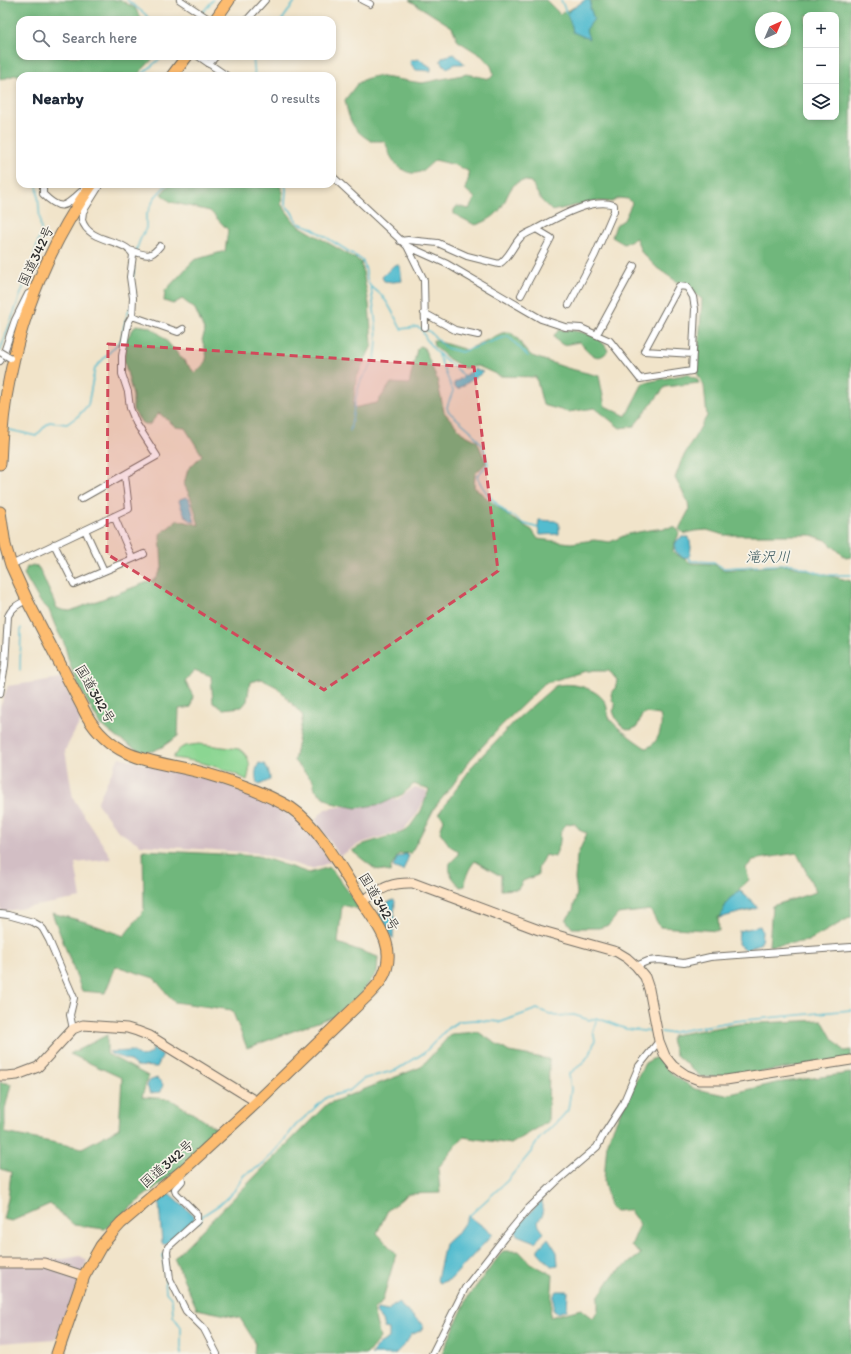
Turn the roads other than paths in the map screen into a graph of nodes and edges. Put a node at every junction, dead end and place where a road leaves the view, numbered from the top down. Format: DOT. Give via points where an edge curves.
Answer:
graph roads {
  1 [pos="180,0"];
  2 [pos="229,0"];
  3 [pos="265,0"];
  4 [pos="362,0"];
  5 [pos="370,4"];
  6 [pos="204,16"];
  7 [pos="218,16"];
  8 [pos="251,16"];
  9 [pos="184,60"];
  10 [pos="204,60"];
  11 [pos="212,60"];
  12 [pos="209,64"];
  13 [pos="175,72"];
  14 [pos="221,72"];
  15 [pos="336,180"];
  16 [pos="43,188"];
  17 [pos="87,188"];
  18 [pos="89,188"];
  19 [pos="98,188"];
  20 [pos="536,229"];
  21 [pos="400,241"];
  22 [pos="160,246"];
  23 [pos="407,246"];
  24 [pos="129,250"];
  25 [pos="634,266"];
  26 [pos="35,292"];
  27 [pos="521,295"];
  28 [pos="569,305"];
  29 [pos="424,313"];
  30 [pos="132,316"];
  31 [pos="425,327"];
  32 [pos="183,329"];
  33 [pos="597,334"];
  34 [pos="478,335"];
  35 [pos="0,352"];
  36 [pos="693,354"];
  37 [pos="12,359"];
  38 [pos="0,361"];
  39 [pos="0,464"];
  40 [pos="125,475"];
  41 [pos="81,499"];
  42 [pos="0,512"];
  43 [pos="114,516"];
  44 [pos="85,530"];
  45 [pos="54,544"];
  46 [pos="144,554"];
  47 [pos="132,558"];
  48 [pos="11,565"];
  49 [pos="104,571"];
  50 [pos="28,600"];
  51 [pos="0,694"];
  52 [pos="362,901"];
  53 [pos="0,914"];
  54 [pos="851,947"];
  55 [pos="636,966"];
  56 [pos="73,1029"];
  57 [pos="659,1041"];
  58 [pos="851,1060"];
  59 [pos="0,1076"];
  60 [pos="257,1102"];
  61 [pos="181,1172"];
  62 [pos="0,1263"];
  63 [pos="84,1276"];
  64 [pos="57,1354"];
  65 [pos="218,1354"];
  66 [pos="432,1354"];
  1 -- 6 [label="street"];
  2 -- 7 [label="highway"];
  3 -- 8 [label="street"];
  4 -- 5 [label="street"];
  9 -- 13 [label="highway"];
  10 -- 12 [label="street"];
  11 -- 12 [label="street"];
  12 -- 14 [label="street"];
  15 -- 21 [label="street"];
  16 -- 17 [label="street" via="43,194 58,205 69,204"];
  18 -- 26 [label="highway, 国道342号" via="64,228"];
  19 -- 24 [label="street" via="82,214 83,223 94,234"];
  20 -- 21 [label="street" via="520,238 505,261 499,264 467,256 438,243"];
  20 -- 27 [label="street" via="551,238"];
  20 -- 28 [label="street" via="580,208 610,204 615,207 595,255"];
  21 -- 23 [label="street"];
  22 -- 24 [label="street" via="155,253 148,256"];
  23 -- 29 [label="street" via="424,280"];
  23 -- 33 [label="street" via="447,264 541,319"];
  24 -- 30 [label="street" via="133,255 130,277"];
  25 -- 33 [label="street"];
  26 -- 37 [label="highway, 国道342号"];
  26 -- 38 [label="street" via="28,294"];
  29 -- 31 [label="street"];
  29 -- 34 [label="street" via="455,330"];
  30 -- 32 [label="street" via="178,332"];
  30 -- 40 [label="street" via="128,323 122,356 122,374 136,423 157,456"];
  33 -- 36 [label="street" via="610,341 640,379 692,371"];
  35 -- 37 [label="street, bridge"];
  36 -- 36 [label="street" via="693,297 687,288 679,286 644,351"];
  37 -- 39 [label="highway, 国道342号"];
  40 -- 41 [label="street"];
  40 -- 43 [label="street" via="129,509"];
  42 -- 48 [label="highway, 国道342号"];
  43 -- 44 [label="street"];
  43 -- 47 [label="street"];
  44 -- 45 [label="street"];
  44 -- 49 [label="street"];
  45 -- 48 [label="street"];
  45 -- 49 [label="street" via="74,584"];
  46 -- 47 [label="street"];
  47 -- 49 [label="street"];
  48 -- 50 [label="highway, 国道342号"];
  50 -- 51 [label="street" via="18,604 8,616 5,665"];
  50 -- 52 [label="highway, 国道342号" via="86,716 114,747 134,757 233,782 291,808 315,831"];
  52 -- 55 [label="street" via="390,885 413,883 539,930 617,952"];
  52 -- 60 [label="highway, 国道342号" via="387,943 387,967 380,981"];
  53 -- 56 [label="street" via="33,922 43,929 74,998 70,1015"];
  54 -- 55 [label="street" via="710,957 684,963 659,960"];
  55 -- 57 [label="street" via="649,989"];
  56 -- 59 [label="street" via="38,1067 17,1075"];
  56 -- 60 [label="street" via="83,1025 138,1031"];
  57 -- 58 [label="street" via="665,1056 674,1066 699,1080 726,1080"];
  57 -- 66 [label="street" via="639,1066 622,1106 597,1147 528,1209 504,1238 465,1288"];
  60 -- 61 [label="highway, 国道342号"];
  61 -- 63 [label="highway, 国道342号" via="121,1223 101,1246"];
  61 -- 65 [label="street" via="182,1181 175,1189 176,1193 197,1214 198,1221 168,1247 170,1279 186,1311 204,1329"];
  62 -- 63 [label="street" via="44,1263"];
  63 -- 64 [label="highway, 国道342号"];
}
